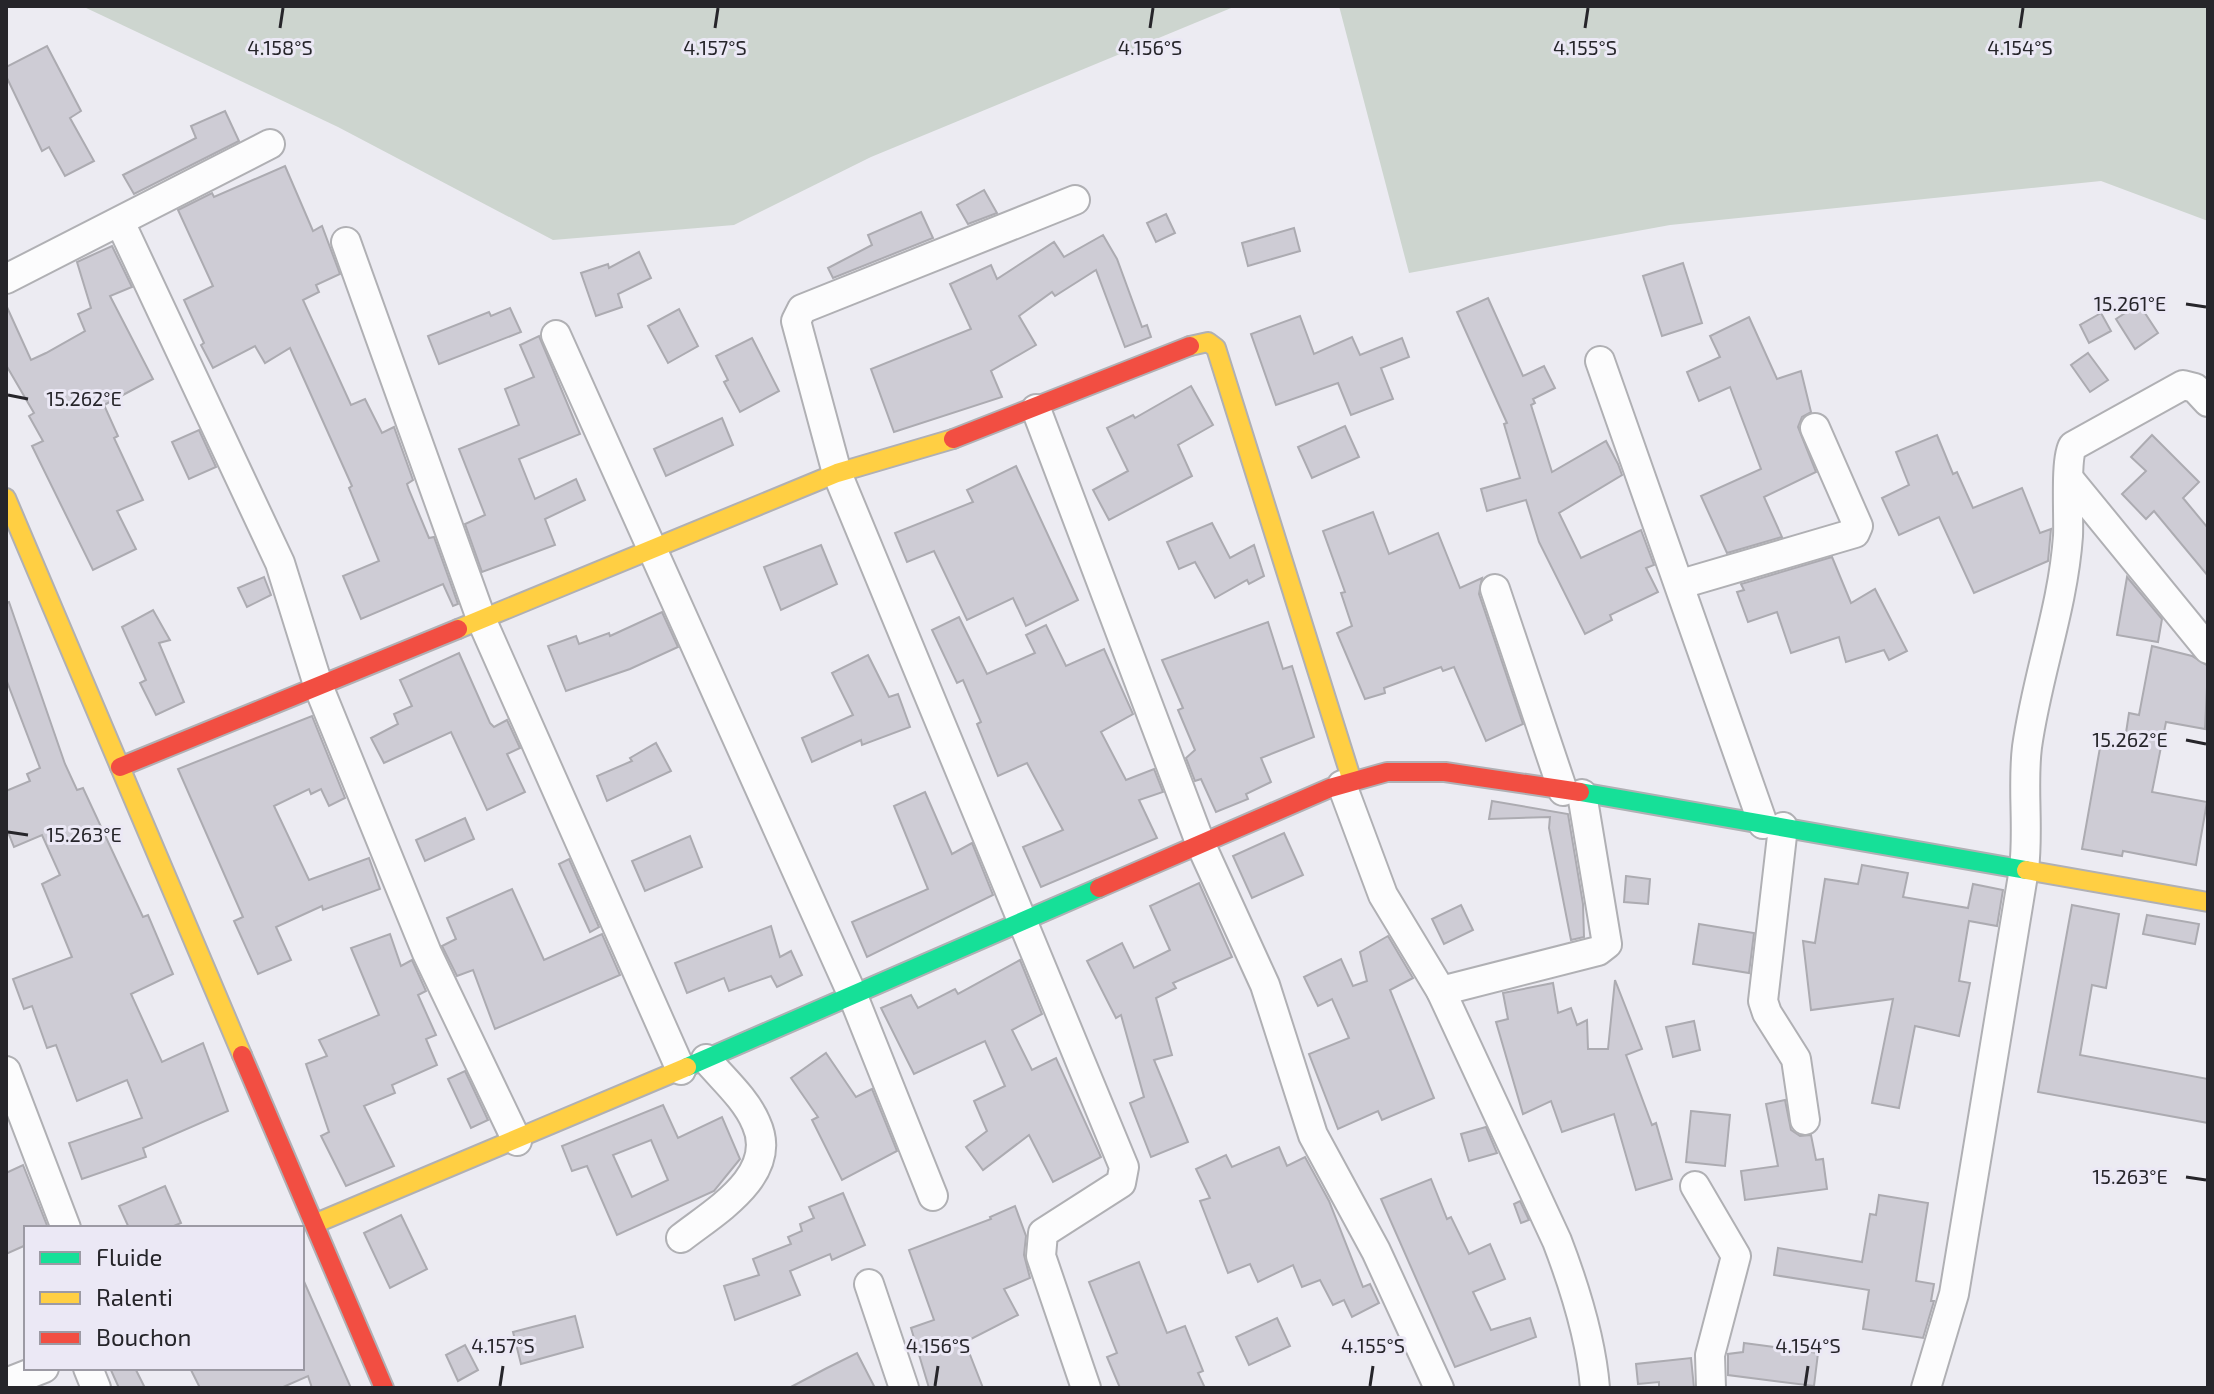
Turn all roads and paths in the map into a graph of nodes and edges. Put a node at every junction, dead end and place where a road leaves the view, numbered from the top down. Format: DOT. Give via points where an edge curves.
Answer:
graph roads {
  1 [pos="270,144"];
  2 [pos="1075,200"];
  3 [pos="120,222"];
  4 [pos="346,242"];
  5 [pos="6,279"];
  6 [pos="556,335"];
  7 [pos="1600,361"];
  8 [pos="2208,402"];
  9 [pos="1036,409"];
  10 [pos="1815,428"];
  11 [pos="837,473"];
  12 [pos="2070,480"];
  13 [pos="6,498"];
  14 [pos="653,546"];
  15 [pos="1681,584"];
  16 [pos="1495,589"];
  17 [pos="482,621"];
  18 [pos="2208,649"];
  19 [pos="319,688"];
  20 [pos="120,767"];
  21 [pos="1347,783"];
  22 [pos="1573,792"];
  23 [pos="1773,826"];
  24 [pos="1201,845"];
  25 [pos="2024,869"];
  26 [pos="2208,900"];
  27 [pos="1023,923"];
  28 [pos="1441,991"];
  29 [pos="853,996"];
  30 [pos="694,1064"];
  31 [pos="6,1071"];
  32 [pos="1805,1120"];
  33 [pos="517,1141"];
  34 [pos="1695,1186"];
  35 [pos="933,1196"];
  36 [pos="65,1226"];
  37 [pos="681,1238"];
  38 [pos="313,1243"];
  39 [pos="869,1284"];
  40 [pos="39,1370"];
  41 [pos="6,1383"];
  42 [pos="384,1388"];
  43 [pos="904,1388"];
  44 [pos="1086,1388"];
  45 [pos="1439,1388"];
  46 [pos="1595,1388"];
  47 [pos="1711,1388"];
  48 [pos="1926,1388"];
  1 -- 3 [label="street"];
  2 -- 11 [label="street" via="798,314"];
  3 -- 5 [label="street"];
  3 -- 19 [label="street" via="280,563"];
  4 -- 17 [label="street"];
  6 -- 14 [label="street"];
  7 -- 15 [label="street"];
  8 -- 12 [label="street" via="2195,388 2183,385 2073,446 2067,461"];
  9 -- 11 [label="main road" via="941,445"];
  9 -- 21 [label="main road" via="1199,342 1216,348"];
  9 -- 24 [label="street"];
  10 -- 15 [label="street" via="1858,526 1855,533"];
  11 -- 14 [label="main road"];
  11 -- 27 [label="street"];
  12 -- 18 [label="street"];
  12 -- 25 [label="street" via="2064,580 2026,751"];
  13 -- 20 [label="main road"];
  14 -- 17 [label="main road"];
  14 -- 29 [label="street"];
  15 -- 23 [label="street"];
  16 -- 22 [label="street"];
  17 -- 19 [label="main road"];
  17 -- 30 [label="street"];
  19 -- 20 [label="main road"];
  19 -- 33 [label="street" via="427,953"];
  20 -- 38 [label="main road"];
  21 -- 22 [label="main road" via="1388,772 1442,772"];
  21 -- 24 [label="main road"];
  21 -- 28 [label="street" via="1383,895"];
  22 -- 23 [label="main road"];
  22 -- 28 [label="street" via="1607,944 1598,951"];
  23 -- 25 [label="main road"];
  23 -- 32 [label="street" via="1763,1001 1796,1059"];
  24 -- 27 [label="main road"];
  24 -- 45 [label="street" via="1265,985 1313,1135 1376,1251"];
  25 -- 26 [label="main road"];
  25 -- 48 [label="street" via="1954,1294"];
  27 -- 29 [label="main road"];
  27 -- 44 [label="street" via="1124,1167 1121,1183 1043,1233 1041,1256"];
  28 -- 46 [label="street" via="1562,1253"];
  29 -- 30 [label="main road"];
  29 -- 35 [label="street"];
  30 -- 33 [label="main road"];
  30 -- 37 [label="street" via="757,1123 760,1150 740,1191"];
  31 -- 36 [label="street"];
  33 -- 38 [label="main road"];
  34 -- 47 [label="street" via="1736,1256 1710,1355"];
  38 -- 42 [label="main road"];
  39 -- 43 [label="street"];
  40 -- 41 [label="street"];
}
